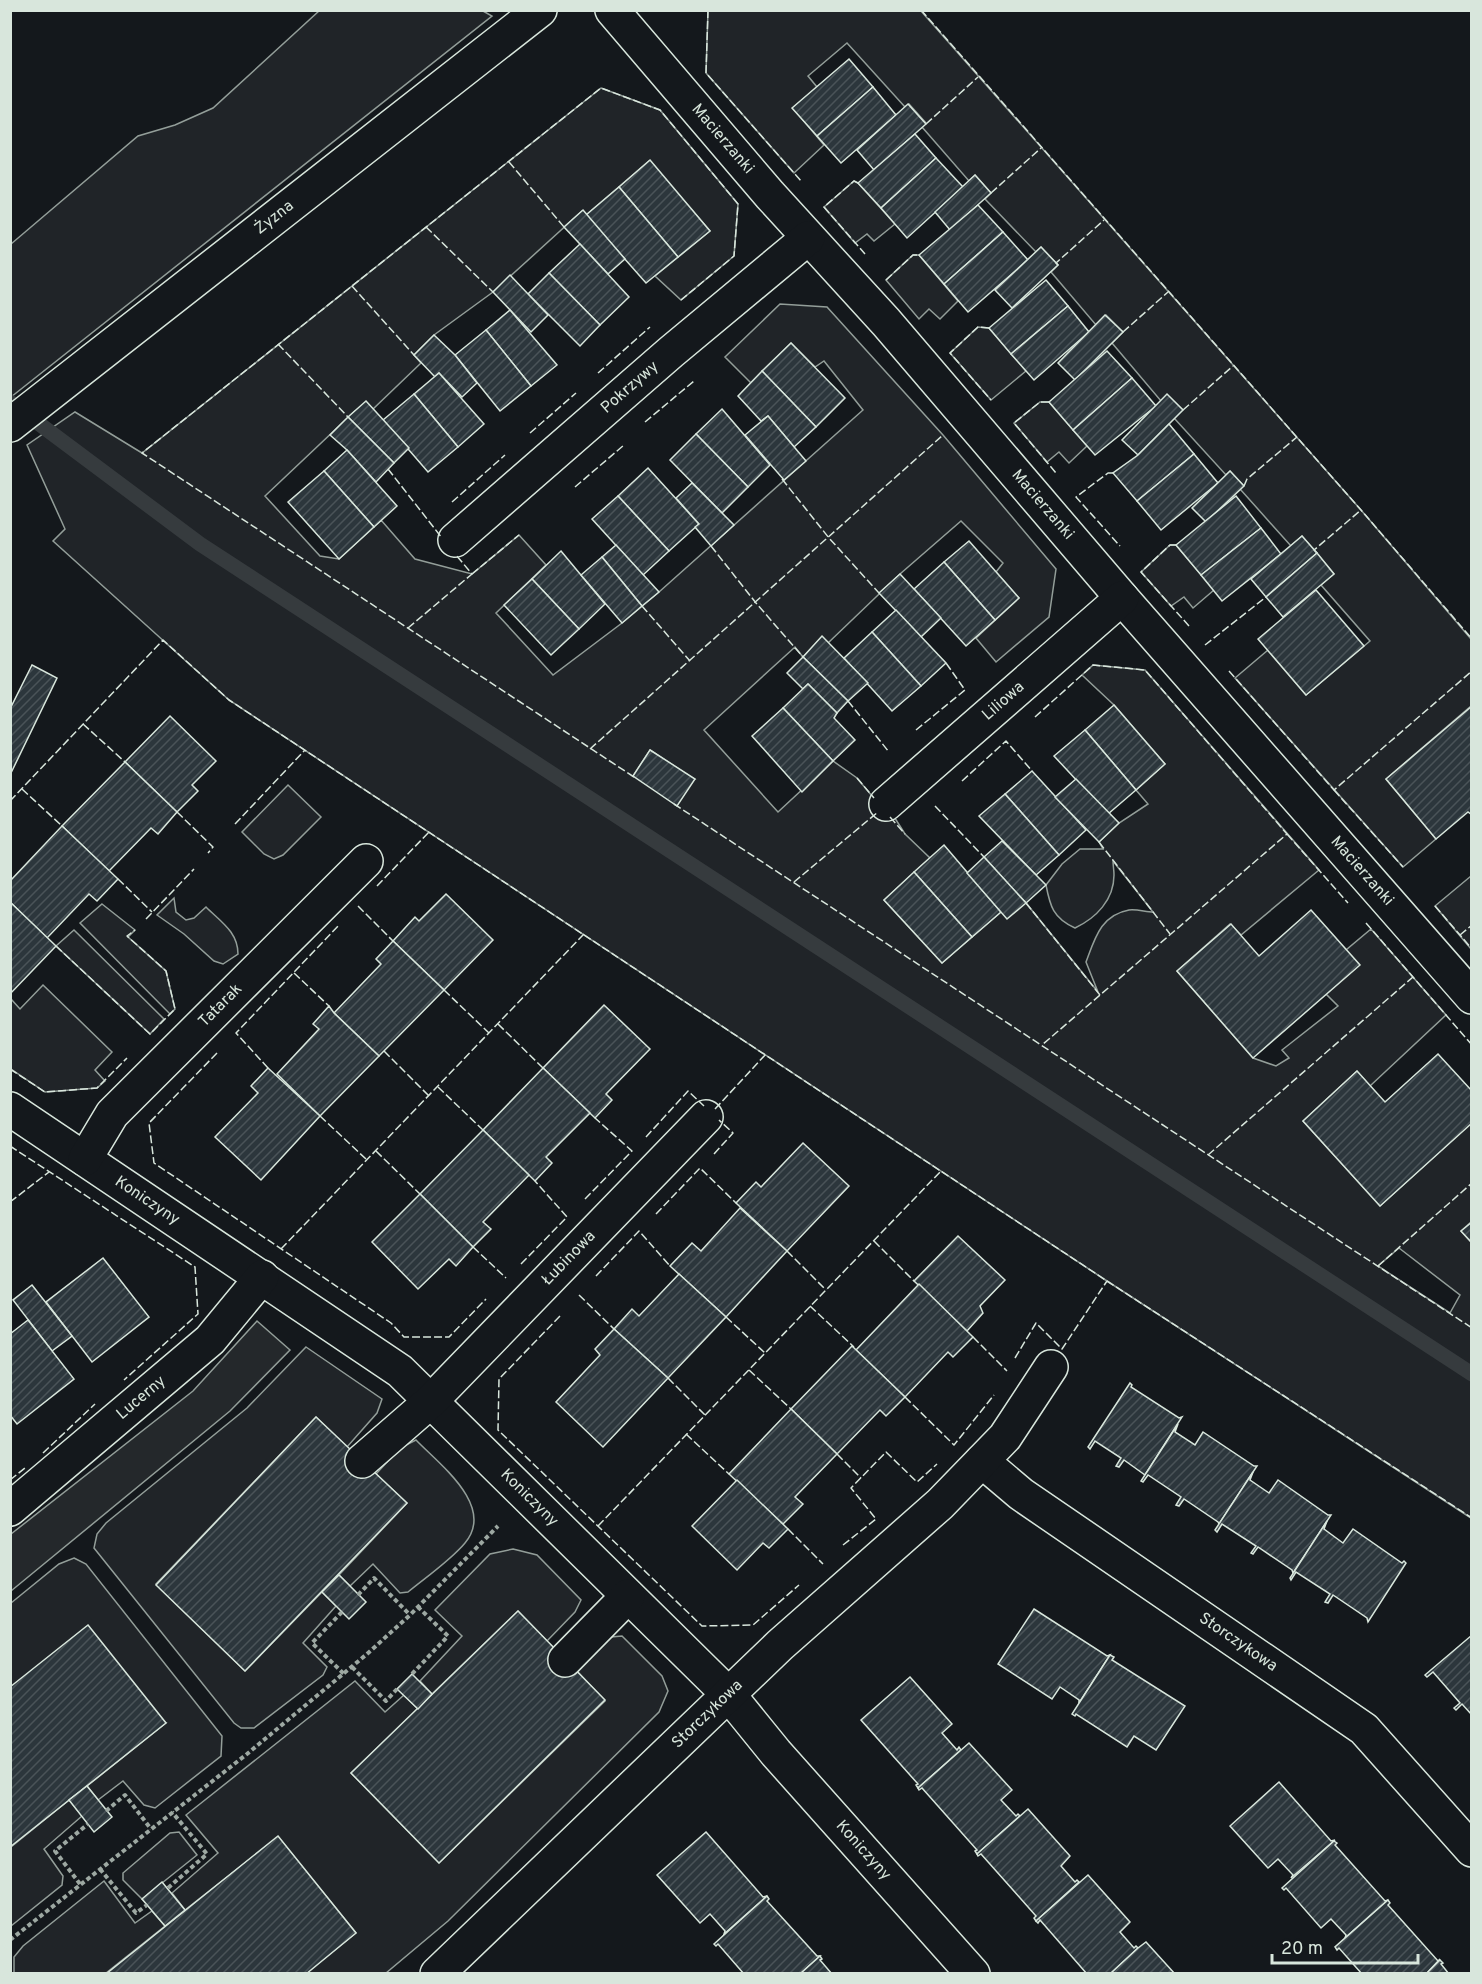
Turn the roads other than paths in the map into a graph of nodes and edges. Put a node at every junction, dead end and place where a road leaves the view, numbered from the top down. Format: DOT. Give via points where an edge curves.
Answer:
graph roads {
  1 [pos="612,10"];
  2 [pos="536,11"];
  3 [pos="808,238"];
  4 [pos="10,424"];
  5 [pos="455,540"];
  6 [pos="1122,598"];
  7 [pos="886,804"];
  8 [pos="366,861"];
  9 [pos="1472,997"];
  10 [pos="10,1108"];
  11 [pos="706,1117"];
  12 [pos="85,1159"];
  13 [pos="262,1277"];
  14 [pos="1051,1367"];
  15 [pos="431,1401"];
  16 [pos="362,1461"];
  17 [pos="982,1461"];
  18 [pos="10,1509"];
  19 [pos="628,1596"];
  20 [pos="565,1660"];
  21 [pos="729,1695"];
  22 [pos="1472,1850"];
  23 [pos="438,1974"];
  24 [pos="973,1974"];
  1 -- 3 [label="street, Macierzanki"];
  2 -- 4 [label="street, Żyzna"];
  3 -- 5 [label="street, Pokrzywy"];
  3 -- 6 [label="street, Macierzanki" via="886,322"];
  6 -- 7 [label="street, Liliowa"];
  6 -- 9 [label="street, Macierzanki"];
  8 -- 12 [label="street, Tatarak" via="112,1114"];
  10 -- 12 [label="street, Koniczyny"];
  11 -- 15 [label="street, Łubinowa"];
  12 -- 13 [label="street, Koniczyny"];
  13 -- 15 [label="street, Koniczyny" via="399,1371"];
  13 -- 18 [label="street, Lucerny" via="210,1341"];
  14 -- 17 [label="street, Storczykowa" via="1005,1437"];
  15 -- 16 [label="street, Łubinowa"];
  15 -- 19 [label="street, Koniczyny"];
  17 -- 21 [label="street, Storczykowa" via="940,1504"];
  17 -- 22 [label="street, Storczykowa" via="1021,1494 1364,1728"];
  19 -- 20 [label="street"];
  19 -- 21 [label="street, Koniczyny"];
  21 -- 23 [label="street, Storczykowa"];
  21 -- 24 [label="street, Koniczyny"];
}
